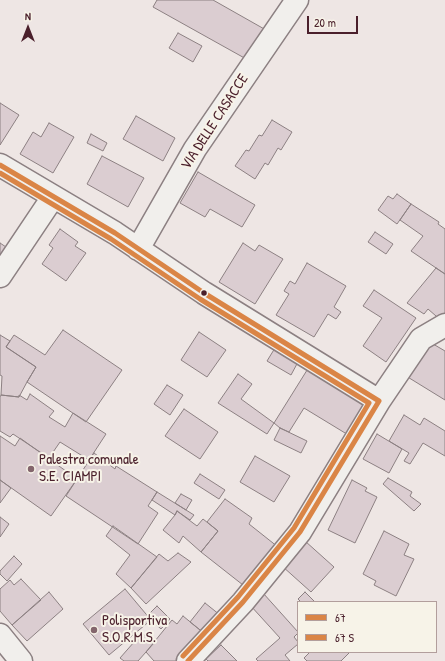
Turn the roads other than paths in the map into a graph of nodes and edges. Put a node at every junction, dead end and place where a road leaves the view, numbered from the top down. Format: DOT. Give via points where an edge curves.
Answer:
graph roads {
  1 [pos="297,0"];
  2 [pos="0,165"];
  3 [pos="53,197"];
  4 [pos="138,249"];
  5 [pos="0,276"];
  6 [pos="445,325"];
  7 [pos="379,401"];
  8 [pos="188,661"];
  1 -- 4 [label="street, VIA DELLE CASACCE" via="195,149"];
  2 -- 3 [label="street"];
  3 -- 4 [label="street"];
  3 -- 5 [label="street"];
  4 -- 7 [label="street" via="204,293"];
  6 -- 7 [label="street" via="421,339"];
  7 -- 8 [label="street" via="300,532 243,602"];
}
